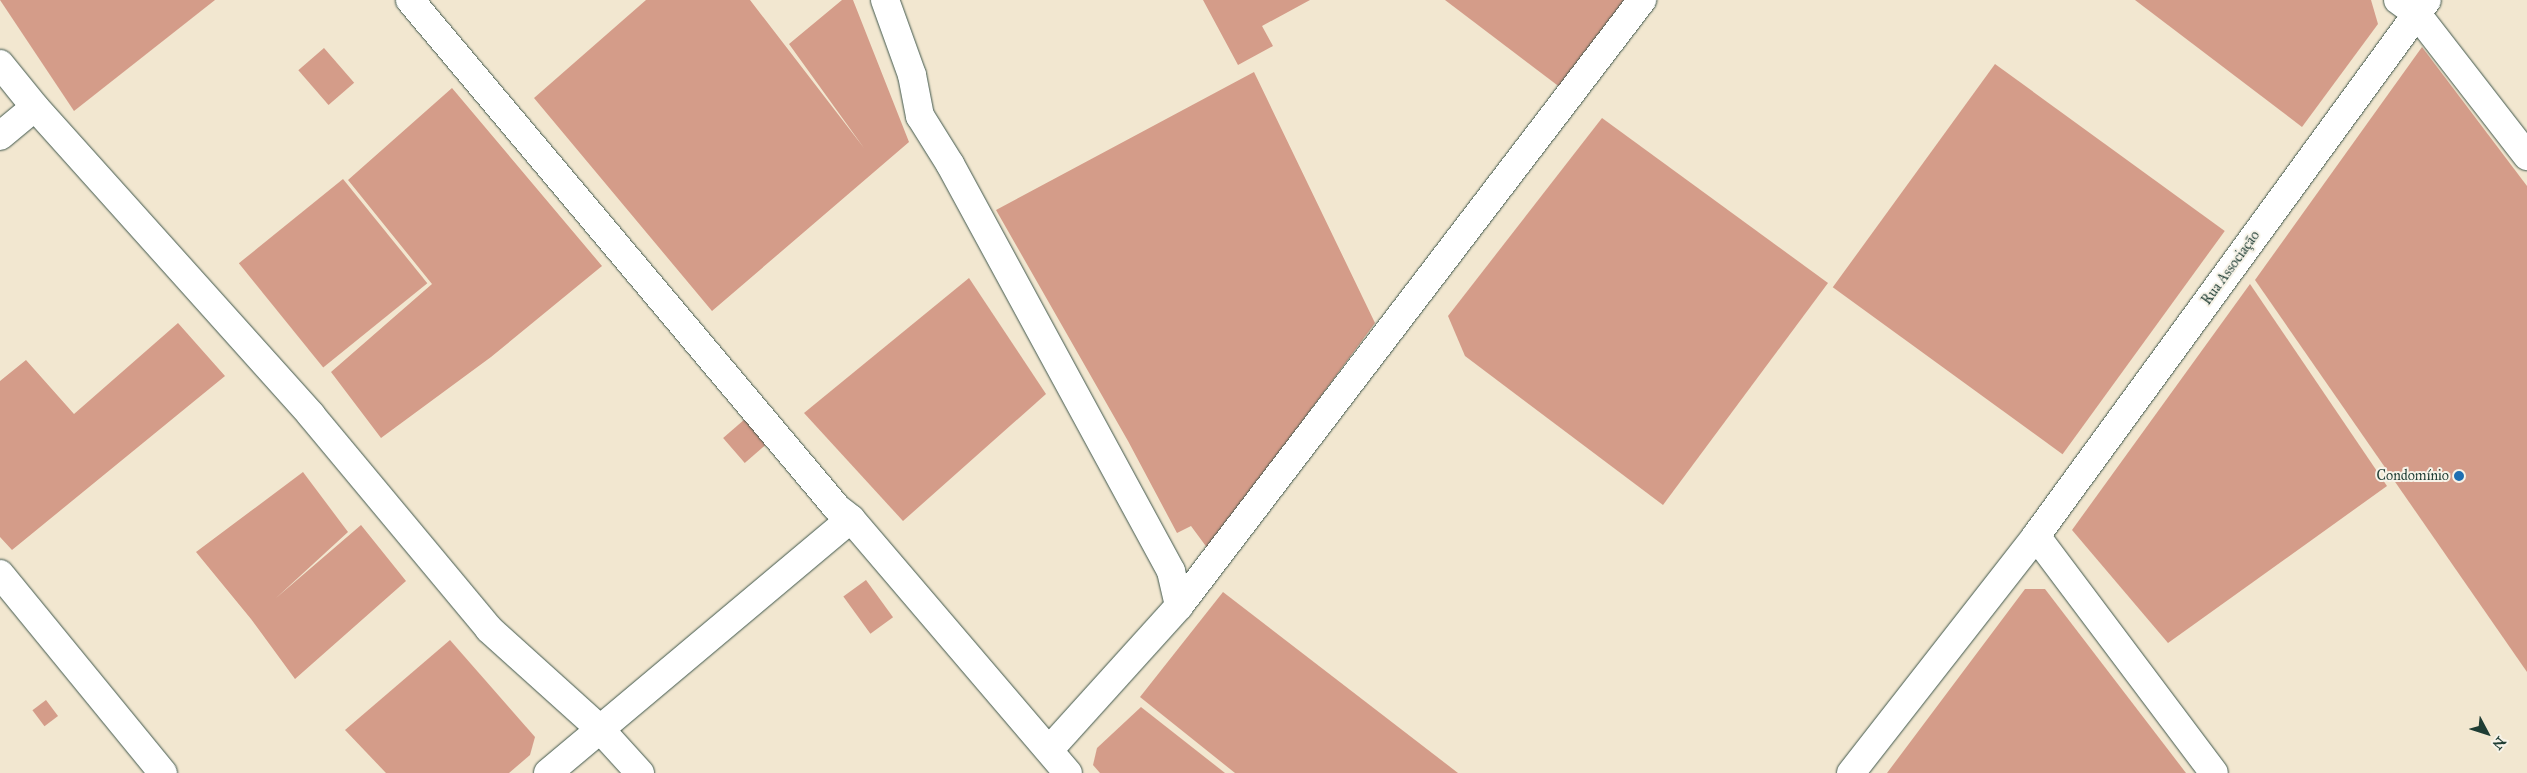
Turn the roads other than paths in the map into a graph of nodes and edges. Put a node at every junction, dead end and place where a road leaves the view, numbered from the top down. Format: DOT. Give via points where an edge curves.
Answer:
graph roads {
  1 [pos="410,0"];
  2 [pos="886,0"];
  3 [pos="1642,0"];
  4 [pos="2414,5"];
  5 [pos="0,64"];
  6 [pos="35,107"];
  7 [pos="0,136"];
  8 [pos="2527,156"];
  9 [pos="851,519"];
  10 [pos="2036,536"];
  11 [pos="0,574"];
  12 [pos="1179,606"];
  13 [pos="599,728"];
  14 [pos="1050,749"];
  15 [pos="163,773"];
  16 [pos="548,773"];
  17 [pos="640,773"];
  18 [pos="1068,773"];
  19 [pos="1851,773"];
  20 [pos="2214,773"];
  1 -- 9 [label="street" via="837,508"];
  2 -- 12 [label="street" via="912,75 920,116 950,164 1171,571"];
  3 -- 12 [label="street"];
  4 -- 8 [label="street"];
  4 -- 10 [label="street, Rua Associação"];
  5 -- 6 [label="street"];
  6 -- 7 [label="street"];
  6 -- 13 [label="street" via="310,415 489,629"];
  9 -- 13 [label="street"];
  9 -- 14 [label="street"];
  10 -- 19 [label="street, Rua Associação"];
  10 -- 20 [label="street"];
  11 -- 15 [label="street"];
  12 -- 14 [label="street"];
  13 -- 16 [label="street"];
  13 -- 17 [label="street"];
  14 -- 18 [label="street"];
}
